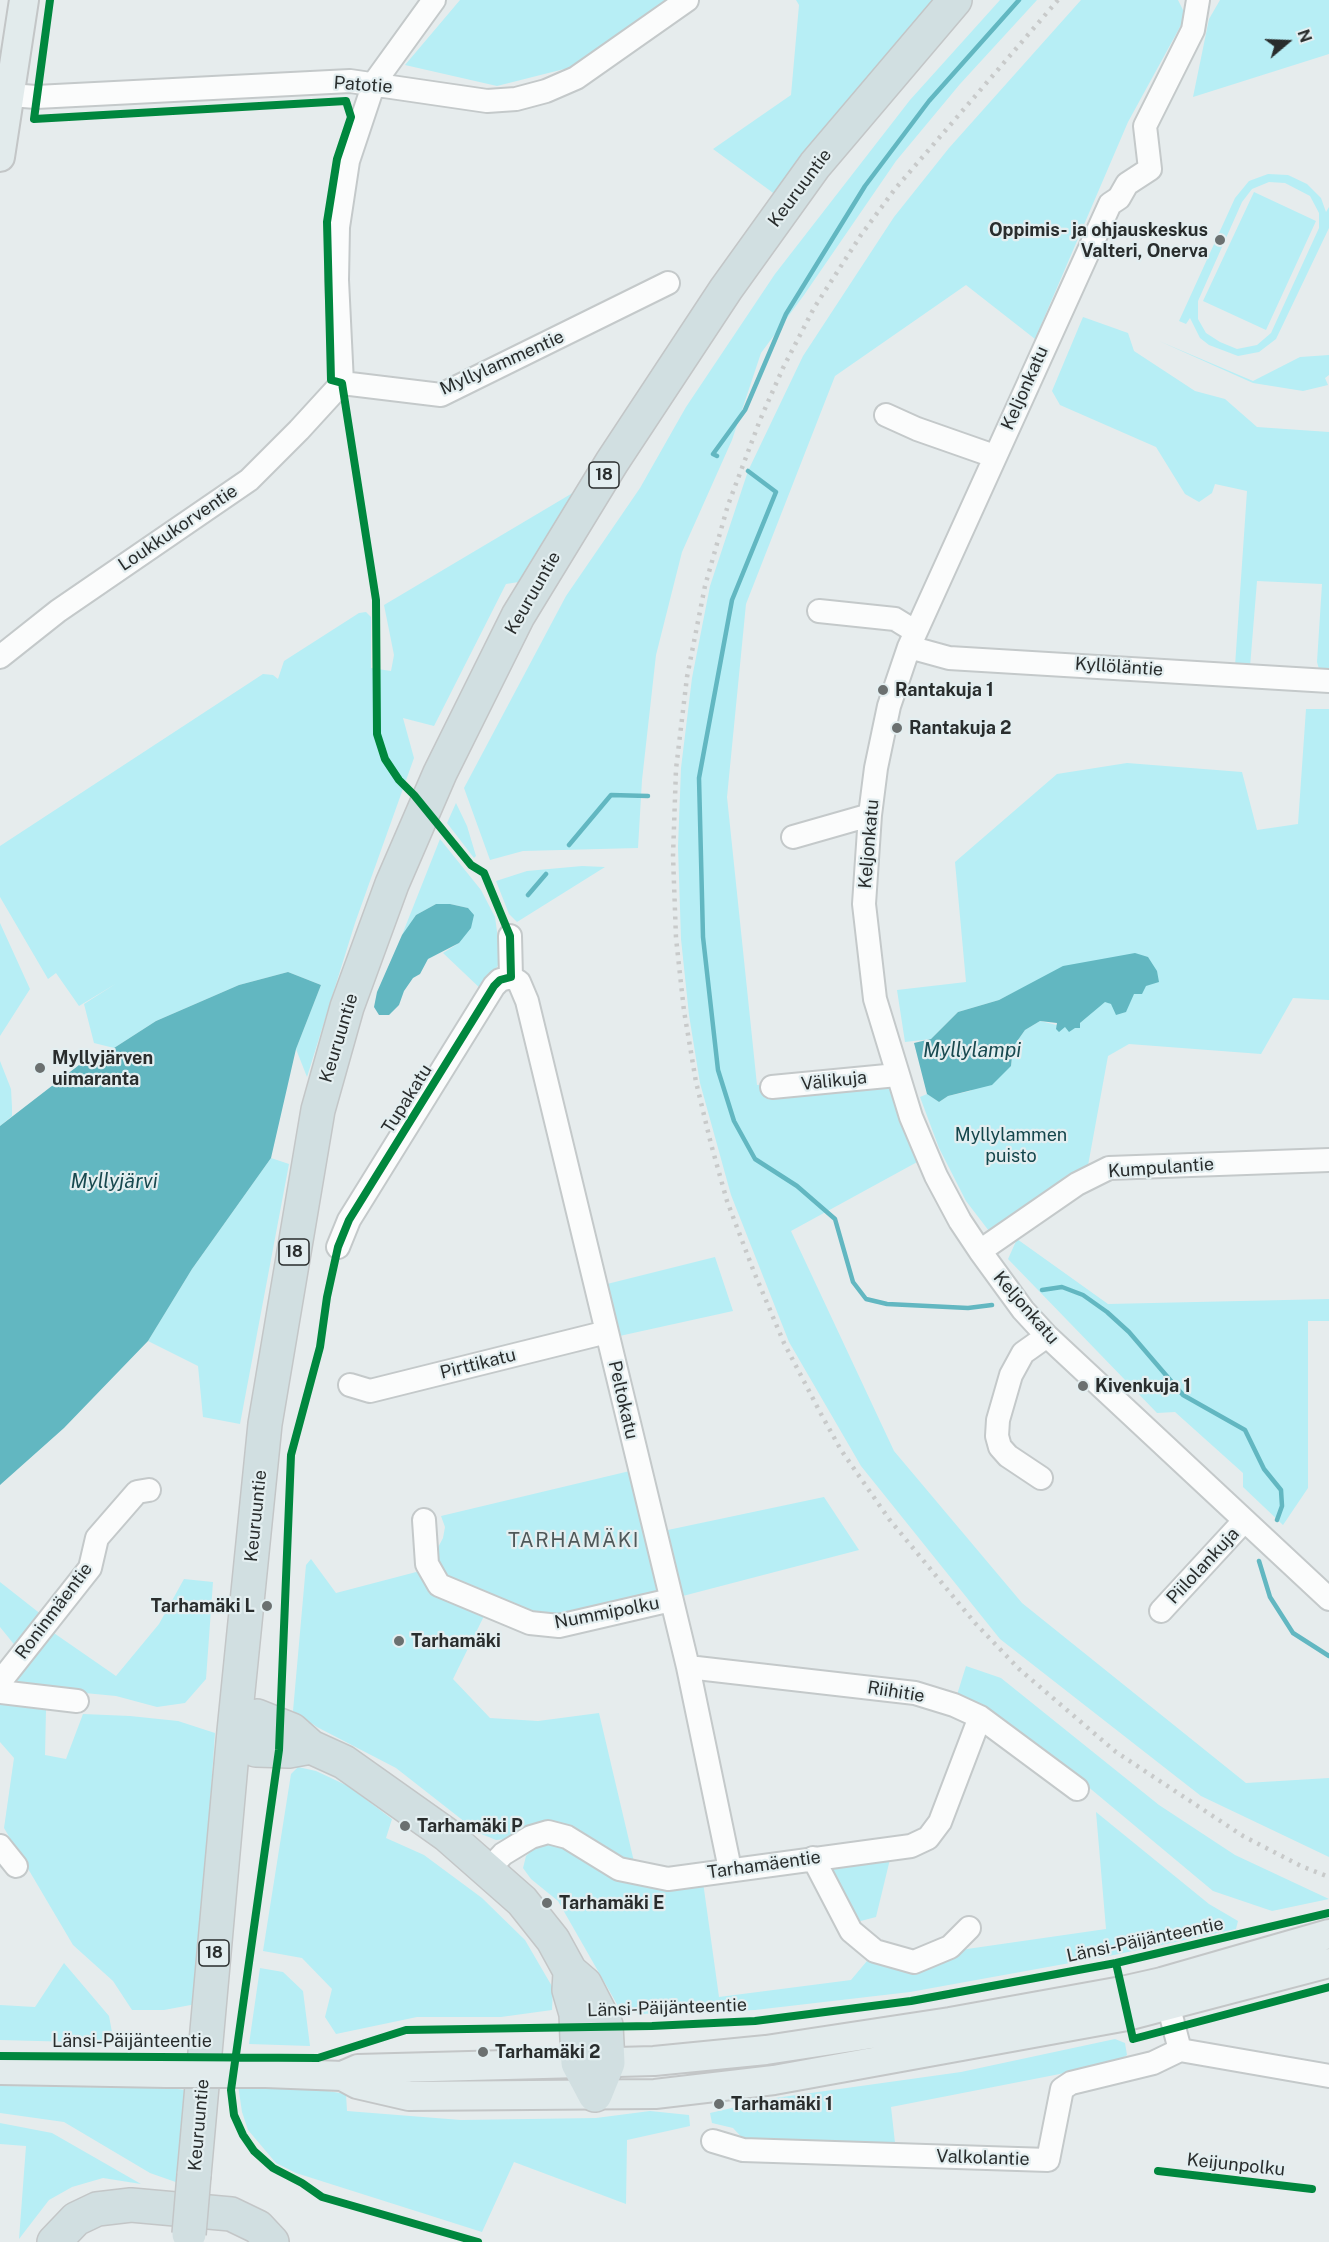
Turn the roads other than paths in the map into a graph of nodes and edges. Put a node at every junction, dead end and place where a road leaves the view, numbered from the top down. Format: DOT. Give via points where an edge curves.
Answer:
graph roads {
  1 [pos="24,0"];
  2 [pos="434,0"];
  3 [pos="687,0"];
  4 [pos="955,0"];
  5 [pos="1198,0"];
  6 [pos="374,83"];
  7 [pos="10,95"];
  8 [pos="0,157"];
  9 [pos="668,283"];
  10 [pos="342,382"];
  11 [pos="886,415"];
  12 [pos="994,456"];
  13 [pos="819,611"];
  14 [pos="913,638"];
  15 [pos="0,657"];
  16 [pos="1329,681"];
  17 [pos="870,816"];
  18 [pos="793,837"];
  19 [pos="510,936"];
  20 [pos="512,977"];
  21 [pos="897,1075"];
  22 [pos="772,1087"];
  23 [pos="1329,1160"];
  24 [pos="338,1247"];
  25 [pos="980,1251"];
  26 [pos="607,1332"];
  27 [pos="1047,1336"];
  28 [pos="350,1385"];
  29 [pos="1041,1478"];
  30 [pos="149,1490"];
  31 [pos="424,1520"];
  32 [pos="1244,1521"];
  33 [pos="1329,1599"];
  34 [pos="670,1600"];
  35 [pos="1161,1611"];
  36 [pos="688,1667"];
  37 [pos="0,1682"];
  38 [pos="0,1692"];
  39 [pos="77,1701"];
  40 [pos="980,1717"];
  41 [pos="234,1731"];
  42 [pos="1077,1789"];
  43 [pos="0,1846"];
  44 [pos="813,1858"];
  45 [pos="16,1866"];
  46 [pos="489,1869"];
  47 [pos="730,1869"];
  48 [pos="969,1928"];
  49 [pos="1329,1934"];
  50 [pos="1329,1963"];
  51 [pos="1165,1994"];
  52 [pos="1179,2050"];
  53 [pos="593,2063"];
  54 [pos="0,2070"];
  55 [pos="342,2076"];
  56 [pos="1329,2076"];
  57 [pos="595,2095"];
  58 [pos="713,2141"];
  59 [pos="189,2238"];
  60 [pos="54,2242"];
  61 [pos="272,2242"];
  1 -- 7 [label="main road"];
  2 -- 6 [label="street"];
  3 -- 6 [label="street, Patotie" via="576,78 516,99 487,100"];
  4 -- 41 [label="highway, Keuruuntie / 18" via="816,165 726,289 612,462 518,616 440,773 392,884 347,1007 318,1110 265,1424"];
  5 -- 12 [label="street, Keljonkatu" via="1193,30 1145,126 1150,169 1127,184 1110,204"];
  6 -- 7 [label="street, Patotie" via="350,81 48,97"];
  6 -- 10 [label="street" via="348,161 338,227"];
  7 -- 8 [label="main road"];
  9 -- 10 [label="street, Myllylammentie" via="441,395"];
  10 -- 15 [label="street, Loukkukorventie" via="249,480 67,604"];
  11 -- 12 [label="street"];
  12 -- 14 [label="street, Keljonkatu"];
  13 -- 14 [label="street, Kyllöläntie" via="896,619 908,627"];
  14 -- 16 [label="street, Kyllöläntie" via="949,658"];
  14 -- 17 [label="street, Keljonkatu" via="889,706"];
  17 -- 18 [label="street"];
  17 -- 21 [label="street, Keljonkatu" via="864,904 875,999"];
  19 -- 20 [label="street, Peltokatu"];
  20 -- 24 [label="street, Tupakatu" via="494,986 349,1220"];
  20 -- 26 [label="street, Peltokatu" via="519,982 527,1001"];
  21 -- 22 [label="street, Välikuja"];
  21 -- 25 [label="street, Keljonkatu" via="936,1176"];
  23 -- 25 [label="street, Kumpulantie" via="1109,1168 1077,1184"];
  25 -- 27 [label="street, Keljonkatu"];
  26 -- 28 [label="street, Pirttikatu" via="370,1391"];
  26 -- 34 [label="street, Peltokatu"];
  27 -- 29 [label="street" via="1023,1353 1011,1375 997,1436 1008,1456"];
  27 -- 32 [label="street, Keljonkatu"];
  30 -- 37 [label="street, Roninmäentie" via="137,1492 97,1538 90,1568"];
  31 -- 34 [label="street, Nummipolku" via="427,1564 440,1585 530,1623 559,1626"];
  32 -- 33 [label="street, Keljonkatu"];
  32 -- 35 [label="street, Piilolankuja"];
  34 -- 36 [label="street, Peltokatu"];
  36 -- 40 [label="street, Riihitie" via="915,1693"];
  36 -- 47 [label="street, Peltokatu"];
  38 -- 39 [label="street"];
  40 -- 42 [label="street, Riihitie"];
  40 -- 44 [label="street, Tarhamäentie" via="940,1822 928,1838 911,1846"];
  41 -- 46 [label="highway" via="257,1716 292,1730 311,1747 344,1762 391,1793"];
  41 -- 59 [label="highway, Keuruuntie / 18, bridge"];
  43 -- 45 [label="street"];
  44 -- 47 [label="street, Tarhamäentie"];
  44 -- 48 [label="street" via="851,1931 875,1951 914,1962 950,1947"];
  46 -- 47 [label="street, Tarhamäentie" via="503,1854 548,1832 567,1837 619,1869 668,1879"];
  46 -- 53 [label="highway" via="535,1917 570,1971 569,1990"];
  49 -- 51 [label="main road, Länsi-Päijänteentie"];
  50 -- 51 [label="main road, Länsi-Päijänteentie"];
  51 -- 52 [label="street"];
  51 -- 53 [label="main road, Länsi-Päijänteentie" via="766,2050"];
  51 -- 57 [label="main road, Länsi-Päijänteentie" via="774,2080 656,2094"];
  52 -- 56 [label="street"];
  52 -- 58 [label="street, Valkolantie" via="1153,2063 1071,2083 1062,2089 1048,2160 743,2150"];
  53 -- 55 [label="main road, Länsi-Päijänteentie" via="358,2069"];
  53 -- 57 [label="highway"];
  54 -- 55 [label="main road, Länsi-Päijänteentie, bridge"];
  55 -- 57 [label="main road, Länsi-Päijänteentie" via="357,2084 409,2096"];
  60 -- 61 [label="highway" via="76,2219 97,2209 131,2205 231,2214 258,2227"];
}
